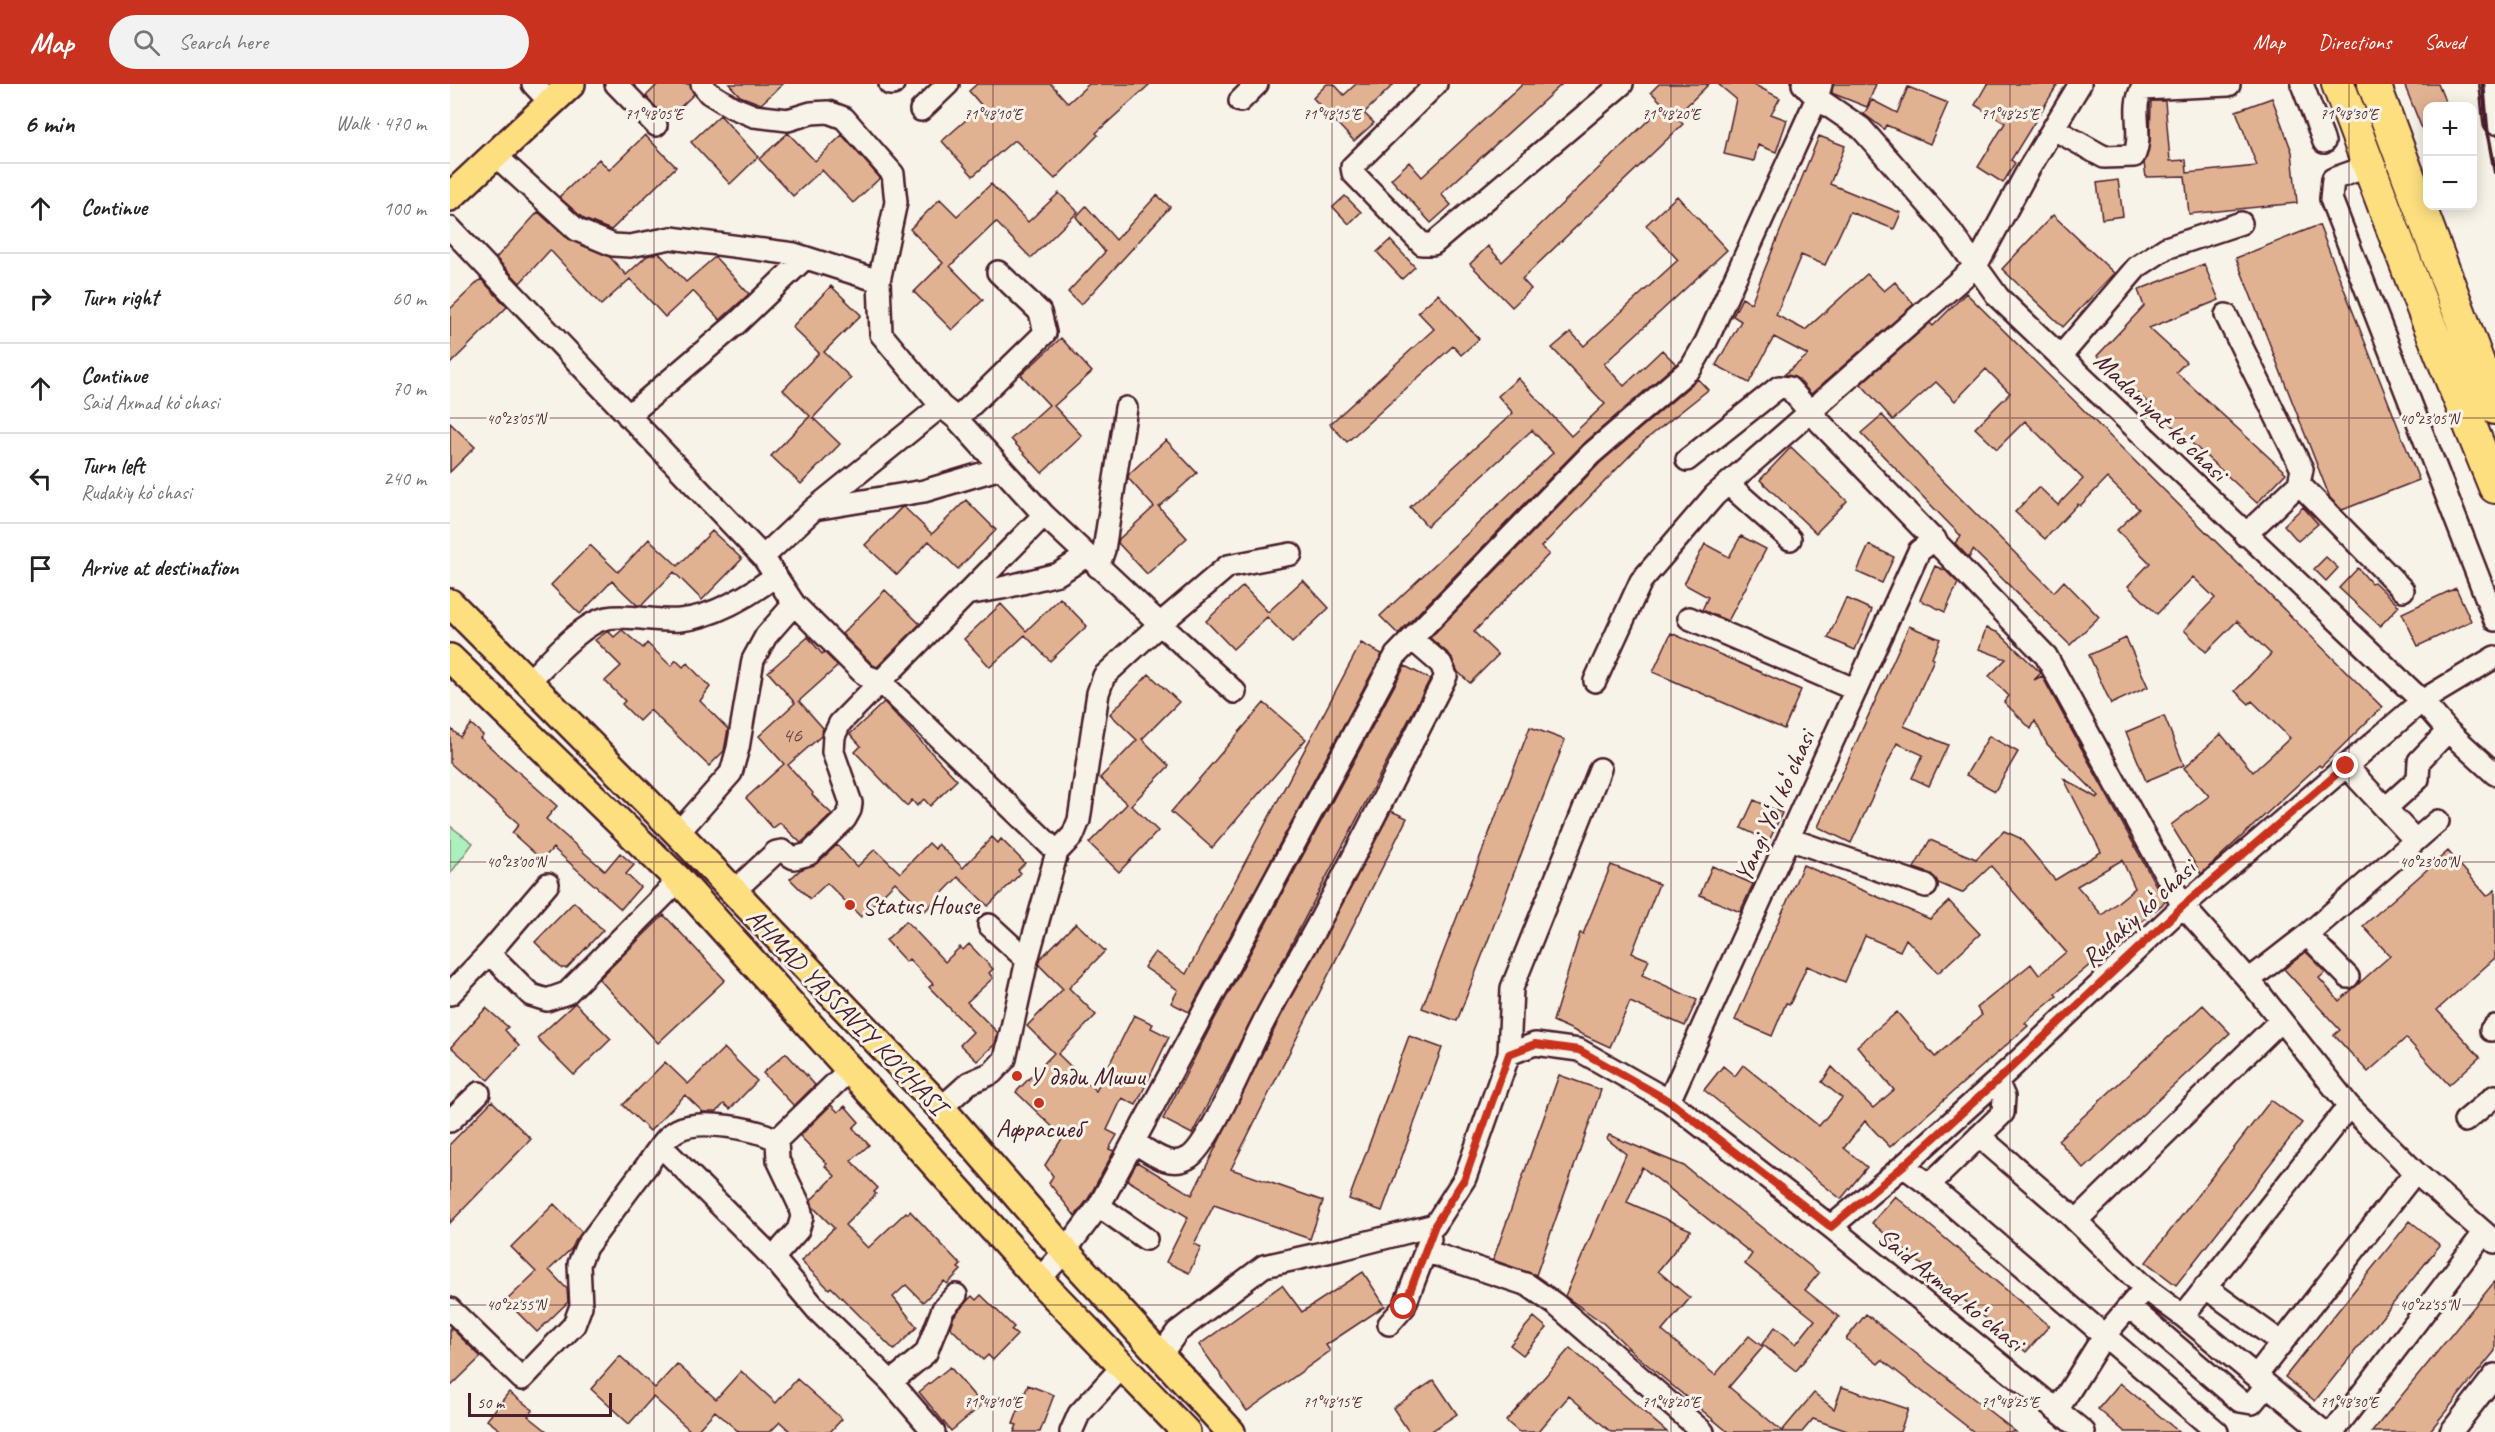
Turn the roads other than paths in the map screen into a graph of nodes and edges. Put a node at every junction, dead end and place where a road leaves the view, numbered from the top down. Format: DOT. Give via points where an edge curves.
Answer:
graph roads {
  1 [pos="571,84"];
  2 [pos="616,84"];
  3 [pos="702,84"];
  4 [pos="948,84"];
  5 [pos="1257,84"];
  6 [pos="1436,84"];
  7 [pos="1622,84"];
  8 [pos="2080,84"];
  9 [pos="2374,84"];
  10 [pos="2491,84"];
  11 [pos="2229,85"];
  12 [pos="2339,87"];
  13 [pos="1814,89"];
  14 [pos="2306,93"];
  15 [pos="542,94"];
  16 [pos="1240,101"];
  17 [pos="921,110"];
  18 [pos="2495,123"];
  19 [pos="656,125"];
  20 [pos="2054,129"];
  21 [pos="2324,142"];
  22 [pos="495,155"];
  23 [pos="2369,166"];
  24 [pos="450,196"];
  25 [pos="2241,223"];
  26 [pos="450,228"];
  27 [pos="805,258"];
  28 [pos="1976,266"];
  29 [pos="998,272"];
  30 [pos="879,281"];
  31 [pos="2226,315"];
  32 [pos="2060,357"];
  33 [pos="1126,408"];
  34 [pos="949,412"];
  35 [pos="1810,412"];
  36 [pos="2486,413"];
  37 [pos="628,416"];
  38 [pos="1687,460"];
  39 [pos="1001,468"];
  40 [pos="1728,484"];
  41 [pos="2299,484"];
  42 [pos="2495,487"];
  43 [pos="813,509"];
  44 [pos="1044,515"];
  45 [pos="2245,535"];
  46 [pos="1790,539"];
  47 [pos="1935,539"];
  48 [pos="1291,554"];
  49 [pos="763,557"];
  50 [pos="1092,561"];
  51 [pos="775,576"];
  52 [pos="2403,590"];
  53 [pos="966,594"];
  54 [pos="450,603"];
  55 [pos="794,603"];
  56 [pos="1689,618"];
  57 [pos="2495,620"];
  58 [pos="1160,624"];
  59 [pos="1412,639"];
  60 [pos="2495,657"];
  61 [pos="450,658"];
  62 [pos="529,681"];
  63 [pos="880,681"];
  64 [pos="1595,681"];
  65 [pos="1856,690"];
  66 [pos="1235,692"];
  67 [pos="2422,701"];
  68 [pos="2448,731"];
  69 [pos="2346,766"];
  70 [pos="1600,769"];
  71 [pos="2495,774"];
  72 [pos="2386,808"];
  73 [pos="2438,821"];
  74 [pos="678,833"];
  75 [pos="1789,839"];
  76 [pos="2415,840"];
  77 [pos="1057,852"];
  78 [pos="679,880"];
  79 [pos="548,884"];
  80 [pos="1926,886"];
  81 [pos="733,892"];
  82 [pos="2183,906"];
  83 [pos="989,925"];
  84 [pos="2307,935"];
  85 [pos="489,953"];
  86 [pos="1027,960"];
  87 [pos="2348,977"];
  88 [pos="2249,980"];
  89 [pos="450,994"];
  90 [pos="2281,1020"];
  91 [pos="1509,1054"];
  92 [pos="850,1069"];
  93 [pos="1997,1081"];
  94 [pos="479,1093"];
  95 [pos="2495,1096"];
  96 [pos="1669,1101"];
  97 [pos="2349,1106"];
  98 [pos="941,1108"];
  99 [pos="450,1121"];
  100 [pos="2465,1121"];
  101 [pos="1980,1136"];
  102 [pos="777,1140"];
  103 [pos="1135,1143"];
  104 [pos="661,1146"];
  105 [pos="1903,1166"];
  106 [pos="2415,1172"];
  107 [pos="1929,1185"];
  108 [pos="1099,1206"];
  109 [pos="2076,1221"];
  110 [pos="1435,1225"];
  111 [pos="1831,1227"];
  112 [pos="2489,1237"];
  113 [pos="1146,1239"];
  114 [pos="1065,1251"];
  115 [pos="1425,1251"];
  116 [pos="773,1258"];
  117 [pos="1039,1280"];
  118 [pos="2205,1287"];
  119 [pos="2145,1288"];
  120 [pos="956,1295"];
  121 [pos="2130,1307"];
  122 [pos="450,1309"];
  123 [pos="2182,1316"];
  124 [pos="1389,1324"];
  125 [pos="2103,1337"];
  126 [pos="2282,1343"];
  127 [pos="1160,1356"];
  128 [pos="1122,1368"];
  129 [pos="2495,1375"];
  130 [pos="2261,1380"];
  131 [pos="891,1382"];
  132 [pos="2058,1409"];
  133 [pos="934,1432"];
  134 [pos="1071,1432"];
  135 [pos="1186,1432"];
  136 [pos="1231,1432"];
  137 [pos="1703,1432"];
  138 [pos="2084,1432"];
  139 [pos="2217,1432"];
  140 [pos="2324,1432"];
  141 [pos="2333,1432"];
  142 [pos="2451,1432"];
  1 -- 15 [label="main road"];
  2 -- 19 [label="street"];
  3 -- 30 [label="street" via="709,93 754,116 788,120 828,112 844,118 893,174 897,202"];
  4 -- 17 [label="street"];
  5 -- 16 [label="street"];
  6 -- 7 [label="street" via="1352,167 1353,173 1422,244 1433,244"];
  8 -- 20 [label="street"];
  9 -- 36 [label="highway"];
  10 -- 18 [label="street"];
  11 -- 20 [label="street" via="2142,89 2137,96 2139,145 2134,156 2104,157"];
  12 -- 14 [label="street"];
  12 -- 23 [label="highway"];
  13 -- 28 [label="street, Madaniyat koʻchasi" via="1861,128 1947,226"];
  13 -- 59 [label="street" via="1706,342 1691,368 1591,454"];
  14 -- 21 [label="street"];
  15 -- 22 [label="main road"];
  20 -- 28 [label="street"];
  22 -- 24 [label="main road"];
  22 -- 27 [label="street" via="577,230 613,245 630,246 671,238"];
  23 -- 36 [label="highway"];
  23 -- 57 [label="street" via="2333,179 2331,199"];
  25 -- 32 [label="street" via="2166,248 2137,267"];
  26 -- 37 [label="street"];
  27 -- 30 [label="street"];
  27 -- 37 [label="street" via="737,323"];
  28 -- 32 [label="street, Madaniyat koʻchasi" via="1998,297"];
  28 -- 35 [label="street"];
  29 -- 34 [label="street" via="1040,312 1045,333"];
  30 -- 34 [label="street" via="881,334"];
  31 -- 41 [label="street" via="2302,469"];
  32 -- 45 [label="street, Madaniyat koʻchasi"];
  33 -- 50 [label="street" via="1104,550"];
  34 -- 39 [label="street"];
  34 -- 43 [label="street"];
  35 -- 38 [label="street" via="1789,388 1779,387"];
  35 -- 40 [label="street"];
  35 -- 47 [label="street"];
  36 -- 42 [label="highway"];
  37 -- 49 [label="street"];
  39 -- 43 [label="street" via="924,491"];
  39 -- 44 [label="street"];
  40 -- 46 [label="street"];
  40 -- 64 [label="street" via="1641,581"];
  41 -- 45 [label="street"];
  41 -- 52 [label="street"];
  43 -- 49 [label="street"];
  44 -- 50 [label="street"];
  44 -- 53 [label="street"];
  45 -- 67 [label="street, Madaniyat koʻchasi"];
  47 -- 65 [label="street, Yangi Yoʻl koʻchasi" via="1919,551"];
  47 -- 82 [label="street" via="2046,656"];
  48 -- 58 [label="street" via="1228,566"];
  49 -- 51 [label="street"];
  50 -- 53 [label="street" via="1058,574"];
  50 -- 58 [label="street"];
  51 -- 55 [label="street"];
  51 -- 62 [label="street" via="760,588 715,610 681,620 606,618 585,628"];
  53 -- 63 [label="street"];
  54 -- 62 [label="main road, AHMAD YASSAVIY KO'CHASI"];
  55 -- 63 [label="street" via="866,676"];
  55 -- 74 [label="street" via="766,636 753,660 730,773"];
  56 -- 65 [label="street"];
  58 -- 66 [label="street"];
  58 -- 77 [label="street" via="1104,676 1098,693 1079,820 1073,835"];
  59 -- 103 [label="street" via="1396,655"];
  59 -- 103 [label="street" via="1441,664 1446,676 1328,906 1261,1026 1226,1100 1190,1158 1166,1161"];
  60 -- 67 [label="street, Rudakiy koʻchasi"];
  61 -- 78 [label="main road, AHMAD YASSAVIY KO'CHASI"];
  62 -- 74 [label="main road, AHMAD YASSAVIY KO'CHASI"];
  63 -- 77 [label="street"];
  63 -- 81 [label="street" via="840,723 834,736 832,752 851,803 845,819 809,854 794,858 782,850 776,852"];
  65 -- 75 [label="street, Yangi Yoʻl koʻchasi"];
  67 -- 68 [label="street, Madaniyat koʻchasi"];
  67 -- 69 [label="street, Rudakiy koʻchasi"];
  68 -- 71 [label="street, Madaniyat koʻchasi"];
  68 -- 72 [label="street" via="2418,761 2418,779"];
  69 -- 72 [label="street"];
  69 -- 82 [label="street, Rudakiy koʻchasi"];
  70 -- 91 [label="street" via="1512,988"];
  72 -- 76 [label="street"];
  73 -- 76 [label="street"];
  74 -- 81 [label="main road, AHMAD YASSAVIY KO'CHASI"];
  75 -- 80 [label="street"];
  75 -- 96 [label="street, Yangi Yoʻl koʻchasi"];
  76 -- 84 [label="street"];
  77 -- 86 [label="street"];
  78 -- 85 [label="street" via="567,993 547,1000 531,995"];
  78 -- 92 [label="main road, AHMAD YASSAVIY KO'CHASI"];
  79 -- 85 [label="street"];
  81 -- 98 [label="main road, AHMAD YASSAVIY KO'CHASI"];
  82 -- 88 [label="street"];
  82 -- 93 [label="street, Rudakiy koʻchasi"];
  83 -- 86 [label="street"];
  84 -- 87 [label="street"];
  84 -- 88 [label="street"];
  85 -- 89 [label="street"];
  86 -- 98 [label="street" via="1005,1059 992,1073 969,1083"];
  88 -- 90 [label="street"];
  90 -- 97 [label="street"];
  90 -- 109 [label="street"];
  91 -- 96 [label="street, Said Axmad koʻchasi" via="1535,1044 1579,1050"];
  91 -- 110 [label="street" via="1465,1178"];
  92 -- 102 [label="street"];
  92 -- 117 [label="main road, AHMAD YASSAVIY KO'CHASI"];
  93 -- 101 [label="street" via="2004,1096 2003,1113"];
  93 -- 105 [label="street, Rudakiy koʻchasi"];
  94 -- 99 [label="street"];
  95 -- 100 [label="street"];
  96 -- 111 [label="street, Said Axmad koʻchasi"];
  97 -- 106 [label="street"];
  97 -- 118 [label="street"];
  98 -- 114 [label="main road, AHMAD YASSAVIY KO'CHASI"];
  101 -- 107 [label="street"];
  101 -- 109 [label="street"];
  102 -- 104 [label="street" via="764,1132 731,1126 694,1126 678,1129"];
  102 -- 116 [label="street" via="778,1160 802,1216 798,1230"];
  103 -- 108 [label="street"];
  104 -- 116 [label="street"];
  104 -- 122 [label="street" via="586,1247 579,1264 581,1306 574,1325 522,1379"];
  105 -- 107 [label="street"];
  105 -- 111 [label="street, Rudakiy koʻchasi"];
  106 -- 112 [label="street"];
  106 -- 126 [label="street"];
  107 -- 125 [label="street"];
  108 -- 113 [label="street"];
  108 -- 114 [label="street"];
  109 -- 119 [label="street"];
  110 -- 115 [label="street"];
  110 -- 127 [label="street" via="1264,1266 1177,1332"];
  111 -- 132 [label="street, Said Axmad koʻchasi"];
  112 -- 141 [label="street"];
  114 -- 117 [label="street"];
  114 -- 127 [label="main road, AHMAD YASSAVIY KO'CHASI"];
  115 -- 124 [label="street" via="1404,1307"];
  115 -- 137 [label="street" via="1528,1285"];
  116 -- 131 [label="street" via="818,1311"];
  117 -- 128 [label="main road, AHMAD YASSAVIY KO'CHASI"];
  118 -- 123 [label="street"];
  118 -- 126 [label="street"];
  119 -- 121 [label="street"];
  119 -- 123 [label="street"];
  120 -- 131 [label="street" via="943,1309 926,1353"];
  121 -- 125 [label="street"];
  121 -- 130 [label="street" via="2240,1401 2252,1403"];
  123 -- 130 [label="street"];
  125 -- 132 [label="street"];
  125 -- 139 [label="street"];
  126 -- 130 [label="street"];
  127 -- 136 [label="main road, AHMAD YASSAVIY KO'CHASI"];
  128 -- 134 [label="street" via="1078,1414"];
  128 -- 135 [label="main road, AHMAD YASSAVIY KO'CHASI"];
  129 -- 142 [label="street"];
  130 -- 140 [label="street"];
  131 -- 133 [label="street"];
  132 -- 138 [label="street, Said Axmad koʻchasi"];
}
